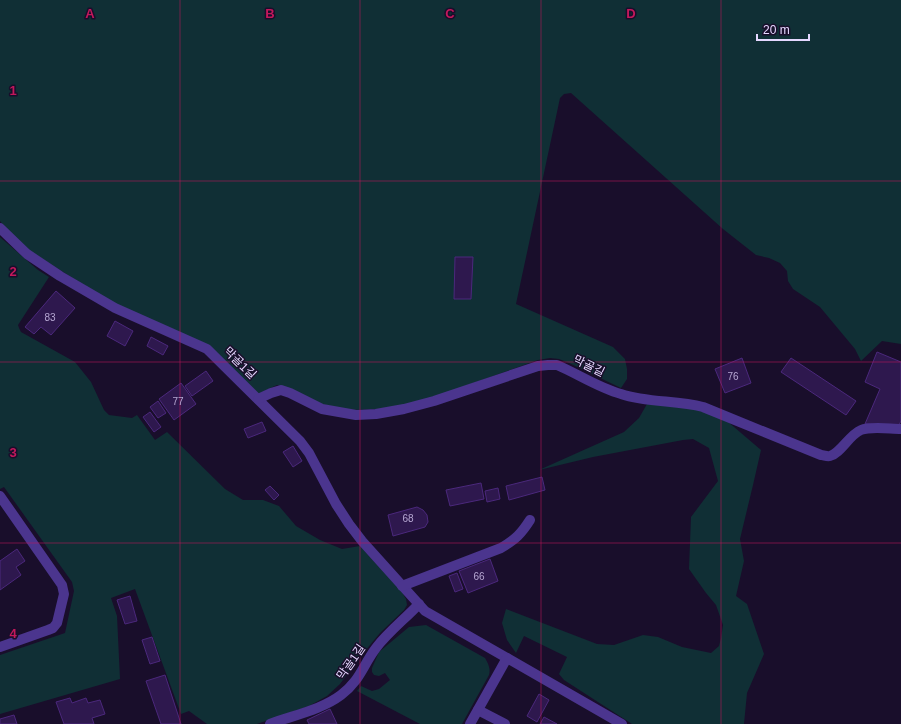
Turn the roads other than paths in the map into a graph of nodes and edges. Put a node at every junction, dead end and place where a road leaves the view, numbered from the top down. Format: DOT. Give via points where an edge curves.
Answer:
graph roads {
  1 [pos="0,228"];
  2 [pos="258,399"];
  3 [pos="901,429"];
  4 [pos="0,496"];
  5 [pos="530,520"];
  6 [pos="402,586"];
  7 [pos="419,604"];
  8 [pos="0,647"];
  9 [pos="507,658"];
  10 [pos="478,710"];
  11 [pos="619,723"];
  12 [pos="270,724"];
  13 [pos="470,724"];
  14 [pos="505,724"];
  1 -- 2 [label="lane, 막골1길" via="27,254 114,308 207,349"];
  2 -- 3 [label="lane, 막골길" via="282,390 322,409 356,415 376,414 434,402 538,366 557,365 621,394 703,407 821,455 829,456 836,453 854,435 868,428"];
  2 -- 6 [label="lane, 막골1길" via="300,441 349,524"];
  4 -- 8 [label="lane" via="62,585 64,594 57,623 53,628"];
  5 -- 6 [label="lane" via="522,533 502,548"];
  6 -- 7 [label="lane, 막골1길"];
  7 -- 9 [label="lane, 막골1길" via="425,611"];
  7 -- 12 [label="lane, 막골1길" via="375,649 358,679 342,695 327,704"];
  9 -- 10 [label="lane"];
  9 -- 11 [label="lane, 막골1길"];
  10 -- 13 [label="lane"];
  10 -- 14 [label="lane"];
}
